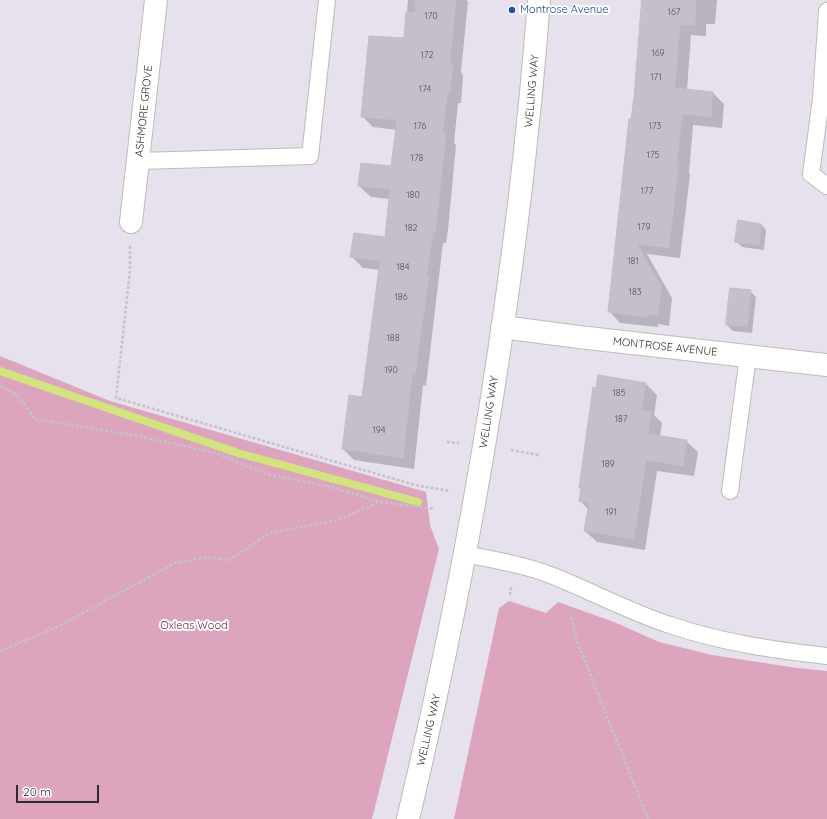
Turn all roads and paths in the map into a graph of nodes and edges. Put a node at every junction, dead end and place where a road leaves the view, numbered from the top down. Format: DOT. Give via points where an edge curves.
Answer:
graph roads {
  1 [pos="156,0"];
  2 [pos="327,0"];
  3 [pos="539,0"];
  4 [pos="827,11"];
  5 [pos="824,99"];
  6 [pos="139,161"];
  7 [pos="827,186"];
  8 [pos="131,222"];
  9 [pos="502,327"];
  10 [pos="748,356"];
  11 [pos="827,365"];
  12 [pos="0,386"];
  13 [pos="447,442"];
  14 [pos="462,444"];
  15 [pos="511,450"];
  16 [pos="539,454"];
  17 [pos="730,491"];
  18 [pos="476,496"];
  19 [pos="381,502"];
  20 [pos="436,509"];
  21 [pos="465,554"];
  22 [pos="511,585"];
  23 [pos="510,595"];
  24 [pos="571,617"];
  25 [pos="0,651"];
  26 [pos="827,656"];
  27 [pos="408,819"];
  28 [pos="648,819"];
  1 -- 6 [label="street, ASHMORE GROVE"];
  2 -- 6 [label="lane" via="310,156"];
  3 -- 9 [label="street, WELLING WAY" via="525,161"];
  4 -- 5 [label="lane"];
  5 -- 7 [label="lane" via="811,174"];
  6 -- 8 [label="street, ASHMORE GROVE"];
  8 -- 18 [label="path" via="130,270 116,398 415,485"];
  9 -- 10 [label="street, MONTROSE AVENUE"];
  9 -- 18 [label="street, WELLING WAY"];
  10 -- 11 [label="street, MONTROSE AVENUE"];
  10 -- 17 [label="lane"];
  12 -- 19 [label="path" via="17,395 36,419 213,452 266,474 327,486"];
  13 -- 14 [label="path"];
  15 -- 16 [label="path"];
  18 -- 21 [label="street, WELLING WAY"];
  19 -- 20 [label="path"];
  19 -- 25 [label="path" via="337,520 270,533 229,560 208,557 175,564 57,627"];
  21 -- 26 [label="lane" via="516,564 553,576 609,602 672,626 730,643"];
  21 -- 27 [label="street, WELLING WAY" via="438,694"];
  22 -- 23 [label="path"];
  24 -- 28 [label="path" via="577,641"];
}
